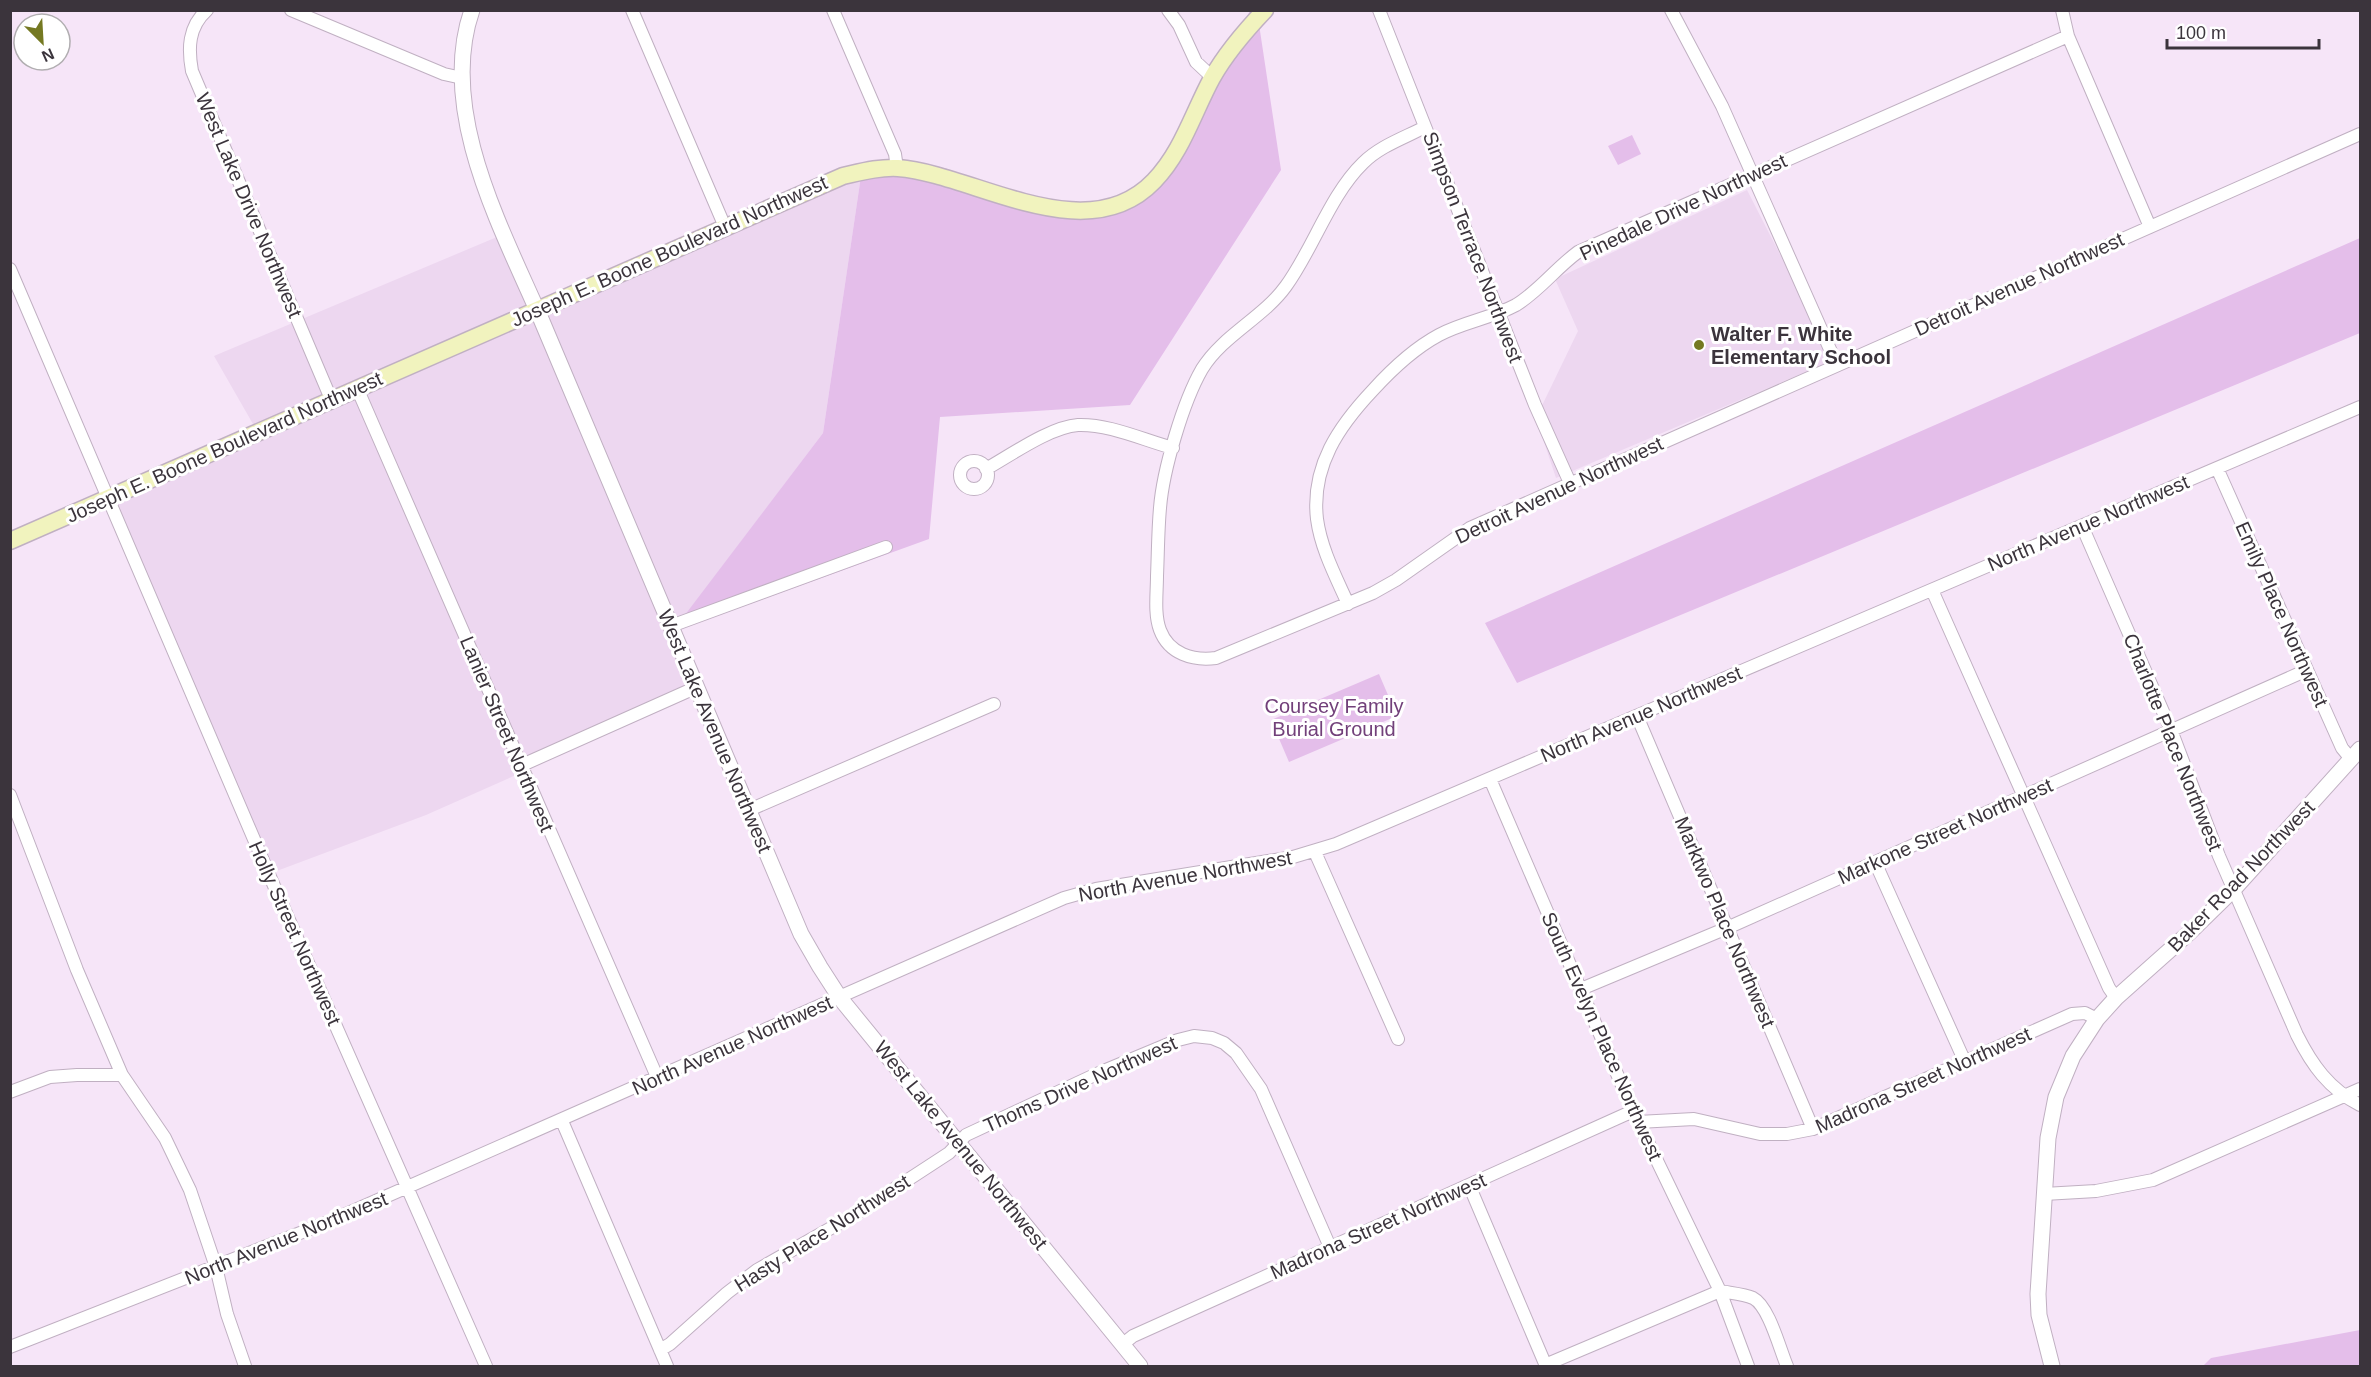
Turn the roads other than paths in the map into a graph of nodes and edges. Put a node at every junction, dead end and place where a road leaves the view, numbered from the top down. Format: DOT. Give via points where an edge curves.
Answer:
graph roads {
  1 [pos="207,10"];
  2 [pos="291,10"];
  3 [pos="472,10"];
  4 [pos="632,10"];
  5 [pos="833,10"];
  6 [pos="1168,10"];
  7 [pos="1265,10"];
  8 [pos="1379,10"];
  9 [pos="1671,10"];
  10 [pos="2062,10"];
  11 [pos="2068,36"];
  12 [pos="1212,77"];
  13 [pos="462,78"];
  14 [pos="1425,127"];
  15 [pos="2361,134"];
  16 [pos="897,168"];
  17 [pos="1753,174"];
  18 [pos="725,226"];
  19 [pos="2150,227"];
  20 [pos="10,269"];
  21 [pos="536,309"];
  22 [pos="1498,312"];
  23 [pos="1837,365"];
  24 [pos="357,388"];
  25 [pos="331,399"];
  26 [pos="2361,407"];
  27 [pos="1173,448"];
  28 [pos="2217,468"];
  29 [pos="986,469"];
  30 [pos="1570,483"];
  31 [pos="107,498"];
  32 [pos="2082,526"];
  33 [pos="10,541"];
  34 [pos="886,547"];
  35 [pos="1932,590"];
  36 [pos="1348,604"];
  37 [pos="671,626"];
  38 [pos="2307,670"];
  39 [pos="697,687"];
  40 [pos="994,704"];
  41 [pos="1636,716"];
  42 [pos="2171,730"];
  43 [pos="2356,754"];
  44 [pos="520,766"];
  45 [pos="1490,779"];
  46 [pos="10,795"];
  47 [pos="2024,796"];
  48 [pos="749,810"];
  49 [pos="1315,852"];
  50 [pos="1875,862"];
  51 [pos="2233,890"];
  52 [pos="1727,928"];
  53 [pos="1581,989"];
  54 [pos="840,998"];
  55 [pos="2116,998"];
  56 [pos="2097,1019"];
  57 [pos="1398,1039"];
  58 [pos="1965,1062"];
  59 [pos="122,1075"];
  60 [pos="658,1078"];
  61 [pos="2361,1089"];
  62 [pos="10,1092"];
  63 [pos="2344,1096"];
  64 [pos="2361,1105"];
  65 [pos="1636,1116"];
  66 [pos="562,1121"];
  67 [pos="1813,1129"];
  68 [pos="958,1142"];
  69 [pos="1468,1185"];
  70 [pos="408,1188"];
  71 [pos="2044,1194"];
  72 [pos="1330,1247"];
  73 [pos="216,1267"];
  74 [pos="1720,1292"];
  75 [pos="1123,1344"];
  76 [pos="10,1347"];
  77 [pos="660,1350"];
  78 [pos="245,1366"];
  79 [pos="486,1366"];
  80 [pos="667,1366"];
  81 [pos="1140,1366"];
  82 [pos="1545,1366"];
  83 [pos="1748,1366"];
  84 [pos="1787,1366"];
  85 [pos="2052,1366"];
  1 -- 25 [label="street, West Lake Drive Northwest" via="193,29 189,51 192,71"];
  2 -- 13 [label="street"];
  3 -- 13 [label="street, West Lake Avenue Northwest" via="462,53"];
  4 -- 18 [label="street"];
  5 -- 16 [label="street" via="895,154"];
  6 -- 12 [label="street" via="1196,62"];
  7 -- 12 [label="main road, Joseph E. Boone Boulevard Northwest" via="1239,38"];
  8 -- 14 [label="street, Simpson Terrace Northwest"];
  9 -- 17 [label="street"];
  10 -- 11 [label="street"];
  11 -- 17 [label="street, Pinedale Drive Northwest"];
  11 -- 19 [label="street"];
  12 -- 16 [label="main road, Joseph E. Boone Boulevard Northwest" via="1182,143 1166,168 1142,192 1113,206 1088,210 1040,207 927,173"];
  13 -- 21 [label="street, West Lake Avenue Northwest" via="469,130 484,185"];
  14 -- 22 [label="street, Simpson Terrace Northwest"];
  14 -- 27 [label="street, Detroit Avenue Northwest" via="1381,148 1349,178 1286,287 1222,345 1203,368 1188,397"];
  15 -- 19 [label="street, Detroit Avenue Northwest"];
  16 -- 18 [label="main road, Joseph E. Boone Boulevard Northwest" via="843,176"];
  17 -- 22 [label="street, Pinedale Drive Northwest" via="1578,252 1530,295"];
  17 -- 23 [label="street"];
  18 -- 21 [label="main road, Joseph E. Boone Boulevard Northwest"];
  19 -- 23 [label="street, Detroit Avenue Northwest"];
  20 -- 31 [label="street, Holly Street Northwest"];
  21 -- 24 [label="main road, Joseph E. Boone Boulevard Northwest"];
  21 -- 37 [label="street, West Lake Avenue Northwest"];
  22 -- 30 [label="street, Simpson Terrace Northwest"];
  22 -- 36 [label="street, Pinedale Drive Northwest" via="1441,334 1408,354 1350,415 1331,442 1319,479 1317,519 1325,552"];
  23 -- 30 [label="street, Detroit Avenue Northwest"];
  24 -- 25 [label="main road, Joseph E. Boone Boulevard Northwest"];
  24 -- 44 [label="street, Lanier Street Northwest"];
  25 -- 31 [label="main road, Joseph E. Boone Boulevard Northwest"];
  26 -- 28 [label="street, North Avenue Northwest"];
  27 -- 29 [label="street" via="1101,427 1078,425 1044,437"];
  27 -- 36 [label="street, Detroit Avenue Northwest" via="1160,507 1156,611 1160,631 1172,648 1193,658 1216,658"];
  28 -- 32 [label="street, North Avenue Northwest"];
  28 -- 38 [label="street, Emily Place Northwest"];
  30 -- 36 [label="street, Detroit Avenue Northwest" via="1470,528 1396,580"];
  31 -- 33 [label="main road, Joseph E. Boone Boulevard Northwest"];
  31 -- 70 [label="street, Holly Street Northwest"];
  32 -- 35 [label="street, North Avenue Northwest"];
  32 -- 42 [label="street, Charlotte Place Northwest"];
  34 -- 37 [label="street"];
  35 -- 41 [label="street, North Avenue Northwest"];
  35 -- 47 [label="street"];
  37 -- 39 [label="street, West Lake Avenue Northwest"];
  38 -- 42 [label="street, Markone Street Northwest"];
  38 -- 43 [label="street, Emily Place Northwest" via="2342,748"];
  39 -- 44 [label="street"];
  39 -- 48 [label="street, West Lake Avenue Northwest"];
  40 -- 48 [label="street"];
  41 -- 45 [label="street, North Avenue Northwest"];
  41 -- 52 [label="street, Marktwo Place Northwest"];
  42 -- 47 [label="street, Markone Street Northwest"];
  42 -- 51 [label="street, Charlotte Place Northwest"];
  43 -- 51 [label="street, Baker Road Northwest"];
  44 -- 60 [label="street, Lanier Street Northwest"];
  45 -- 49 [label="street, North Avenue Northwest"];
  45 -- 53 [label="street, South Evelyn Place Northwest"];
  46 -- 59 [label="street"];
  47 -- 50 [label="street, Markone Street Northwest"];
  47 -- 55 [label="street"];
  48 -- 54 [label="street, West Lake Avenue Northwest" via="801,934"];
  49 -- 54 [label="street, North Avenue Northwest" via="1096,889 1064,898"];
  49 -- 57 [label="street"];
  50 -- 52 [label="street, Markone Street Northwest"];
  50 -- 58 [label="street"];
  51 -- 55 [label="street, Baker Road Northwest"];
  51 -- 63 [label="street, Charlotte Place Northwest" via="2309,1059"];
  52 -- 53 [label="street, Markone Street Northwest"];
  52 -- 67 [label="street, Marktwo Place Northwest"];
  53 -- 65 [label="street, South Evelyn Place Northwest"];
  54 -- 60 [label="street, North Avenue Northwest"];
  54 -- 68 [label="street, West Lake Avenue Northwest"];
  55 -- 56 [label="street, Baker Road Northwest"];
  56 -- 58 [label="street, Madrona Street Northwest" via="2085,1013 2072,1014"];
  56 -- 71 [label="street, Baker Road Northwest" via="2073,1056 2056,1097 2048,1137"];
  58 -- 67 [label="street, Madrona Street Northwest"];
  59 -- 62 [label="street" via="51,1077"];
  59 -- 73 [label="street" via="165,1138 185,1179"];
  60 -- 66 [label="street, North Avenue Northwest"];
  61 -- 63 [label="street"];
  63 -- 64 [label="street, Charlotte Place Northwest"];
  63 -- 71 [label="street" via="2153,1180 2096,1191"];
  65 -- 67 [label="street, Madrona Street Northwest" via="1694,1119 1760,1134"];
  65 -- 69 [label="street, Madrona Street Northwest"];
  65 -- 74 [label="street, South Evelyn Place Northwest"];
  66 -- 70 [label="street, North Avenue Northwest"];
  66 -- 77 [label="street"];
  68 -- 72 [label="street, Thoms Drive Northwest" via="1101,1072 1178,1040 1194,1036 1212,1038 1236,1053 1261,1089"];
  68 -- 75 [label="street, West Lake Avenue Northwest"];
  68 -- 77 [label="street, Hasty Place Northwest" via="949,1153 854,1215 758,1270"];
  69 -- 72 [label="street, Madrona Street Northwest"];
  69 -- 82 [label="street"];
  70 -- 73 [label="street, North Avenue Northwest"];
  70 -- 79 [label="street, Holly Street Northwest"];
  71 -- 85 [label="street, Baker Road Northwest" via="2038,1294 2039,1315"];
  72 -- 75 [label="street, Madrona Street Northwest" via="1133,1336"];
  73 -- 76 [label="street, North Avenue Northwest"];
  73 -- 78 [label="street"];
  74 -- 82 [label="street"];
  74 -- 83 [label="street, South Evelyn Place Northwest"];
  74 -- 84 [label="street" via="1752,1298 1760,1304"];
  75 -- 81 [label="street, West Lake Avenue Northwest"];
  77 -- 80 [label="street"];
}
